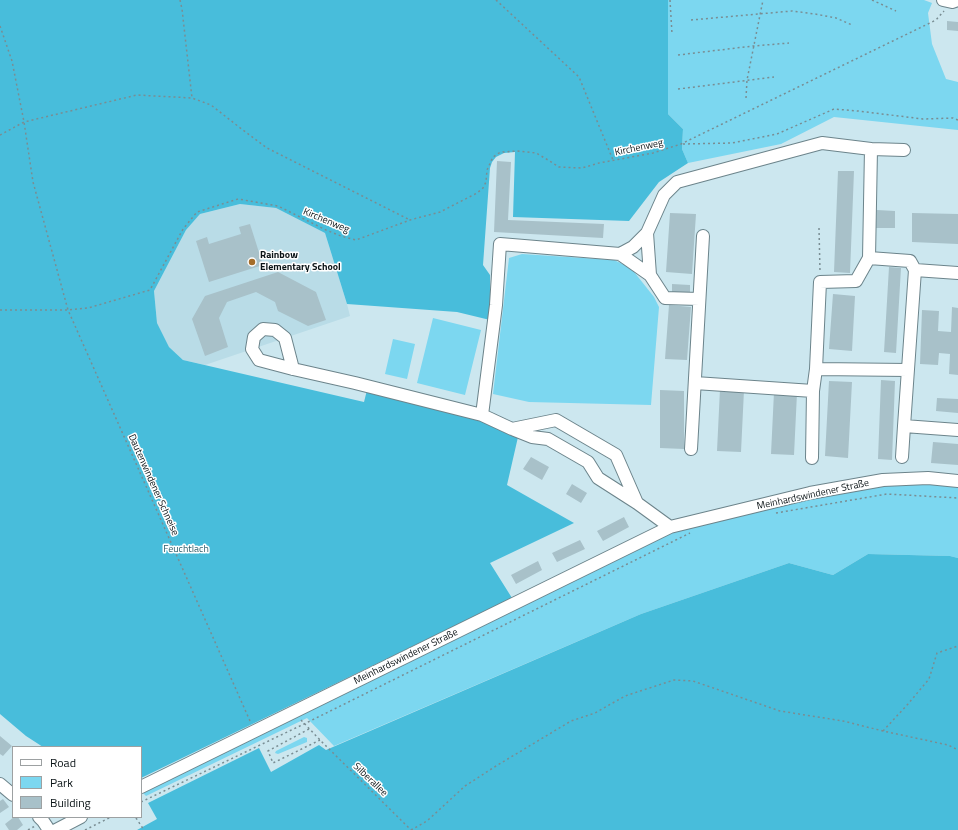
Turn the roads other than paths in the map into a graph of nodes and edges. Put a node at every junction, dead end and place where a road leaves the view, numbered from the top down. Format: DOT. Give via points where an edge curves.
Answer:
graph roads {
  1 [pos="871,149"];
  2 [pos="904,150"];
  3 [pos="647,233"];
  4 [pos="703,236"];
  5 [pos="620,254"];
  6 [pos="869,258"];
  7 [pos="915,270"];
  8 [pos="958,273"];
  9 [pos="650,275"];
  10 [pos="699,298"];
  11 [pos="294,369"];
  12 [pos="816,369"];
  13 [pos="908,370"];
  14 [pos="695,383"];
  15 [pos="813,391"];
  16 [pos="482,415"];
  17 [pos="904,426"];
  18 [pos="512,429"];
  19 [pos="958,430"];
  20 [pos="691,449"];
  21 [pos="902,457"];
  22 [pos="812,458"];
  23 [pos="958,481"];
  24 [pos="637,503"];
  25 [pos="670,528"];
  26 [pos="0,784"];
  27 [pos="142,787"];
  28 [pos="12,794"];
  29 [pos="39,818"];
  30 [pos="78,822"];
  31 [pos="49,830"];
  32 [pos="56,830"];
  1 -- 2 [label="street"];
  1 -- 3 [label="street" via="822,143 677,182 664,195"];
  1 -- 6 [label="street"];
  3 -- 5 [label="street" via="634,248"];
  3 -- 9 [label="street"];
  4 -- 10 [label="street"];
  5 -- 9 [label="street"];
  5 -- 16 [label="street" via="500,244 496,305"];
  6 -- 7 [label="street" via="910,261"];
  6 -- 12 [label="street" via="856,281 820,282"];
  7 -- 8 [label="street"];
  7 -- 13 [label="street"];
  9 -- 10 [label="street" via="665,298"];
  10 -- 14 [label="street"];
  11 -- 16 [label="street"];
  12 -- 13 [label="street"];
  12 -- 15 [label="street"];
  13 -- 17 [label="street"];
  14 -- 15 [label="street"];
  14 -- 20 [label="street"];
  15 -- 22 [label="street"];
  16 -- 18 [label="street"];
  17 -- 19 [label="street"];
  17 -- 21 [label="street"];
  18 -- 24 [label="street" via="532,437 548,439 588,462 598,478"];
  18 -- 24 [label="street" via="556,420 616,455"];
  23 -- 25 [label="street, Meinhardswindener Straße" via="928,478 883,480 810,493"];
  24 -- 25 [label="street"];
  25 -- 27 [label="street, Meinhardswindener Straße"];
  26 -- 28 [label="street"];
  29 -- 31 [label="street"];
  30 -- 32 [label="street"];
}
